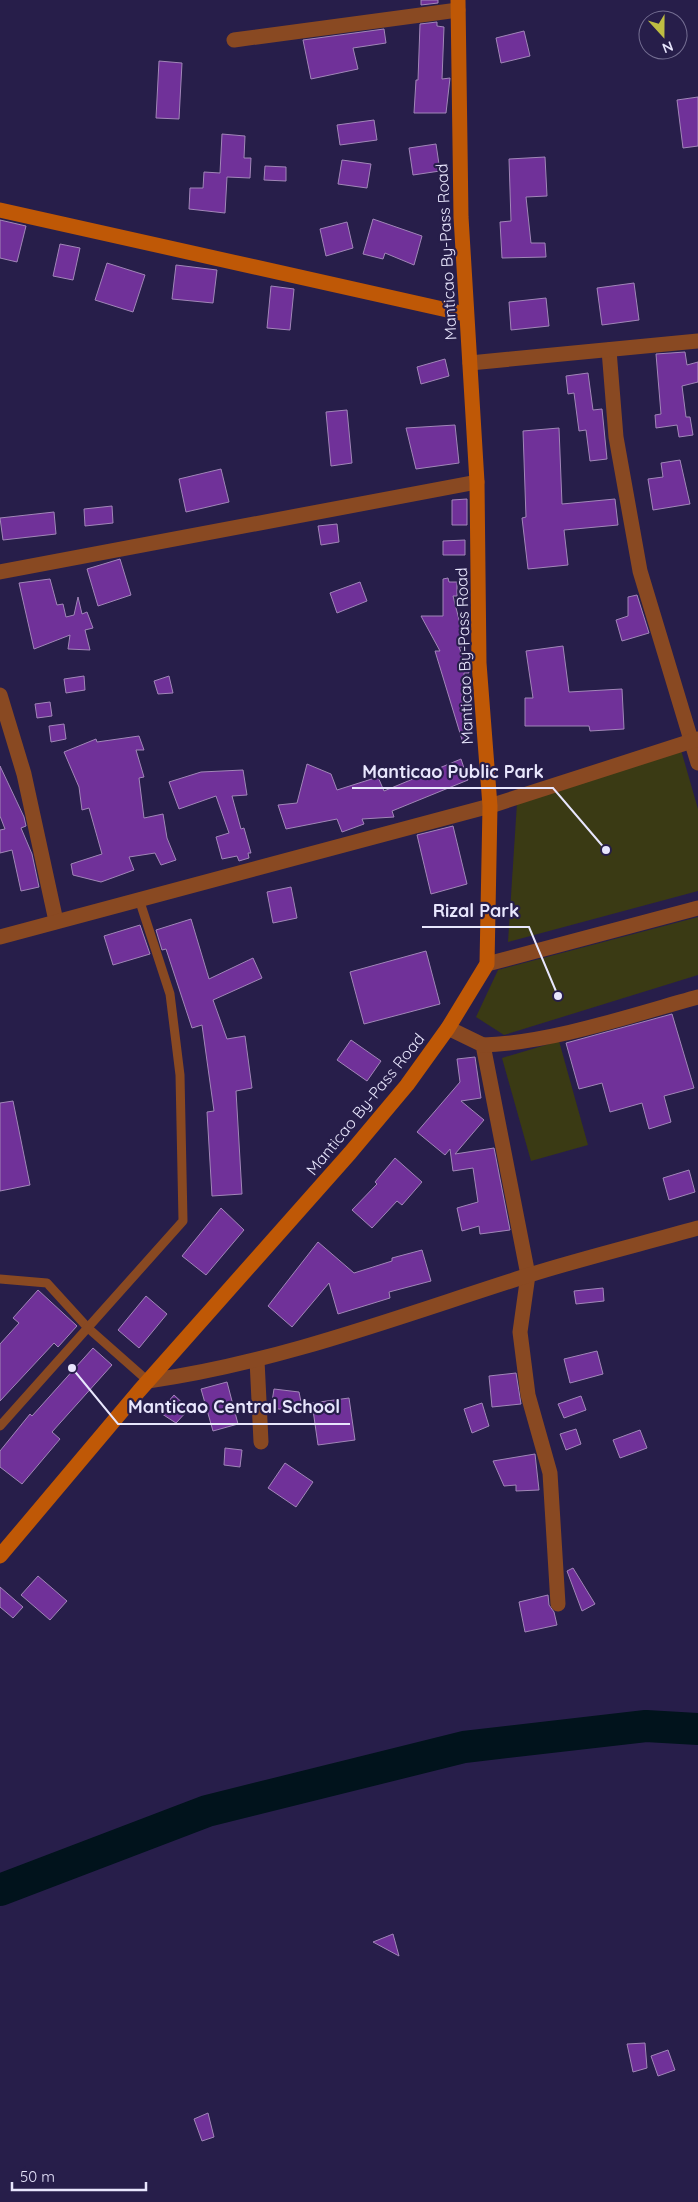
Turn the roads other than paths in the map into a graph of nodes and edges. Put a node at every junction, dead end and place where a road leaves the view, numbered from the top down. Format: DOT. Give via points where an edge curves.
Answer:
graph roads {
  1 [pos="458,5"];
  2 [pos="234,40"];
  3 [pos="0,210"];
  4 [pos="465,314"];
  5 [pos="698,341"];
  6 [pos="610,350"];
  7 [pos="470,363"];
  8 [pos="477,482"];
  9 [pos="0,572"];
  10 [pos="0,695"];
  11 [pos="695,740"];
  12 [pos="698,763"];
  13 [pos="490,806"];
  14 [pos="139,899"];
  15 [pos="698,908"];
  16 [pos="56,921"];
  17 [pos="0,937"];
  18 [pos="487,964"];
  19 [pos="698,997"];
  20 [pos="448,1028"];
  21 [pos="483,1045"];
  22 [pos="698,1228"];
  23 [pos="528,1275"];
  24 [pos="0,1279"];
  25 [pos="88,1328"];
  26 [pos="257,1360"];
  27 [pos="148,1382"];
  28 [pos="0,1426"];
  29 [pos="261,1442"];
  30 [pos="0,1556"];
  31 [pos="558,1604"];
  1 -- 2 [label="street"];
  1 -- 4 [label="street, Manticao By-Pass Road" via="460,217"];
  3 -- 4 [label="street"];
  4 -- 7 [label="street, Manticao By-Pass Road"];
  5 -- 6 [label="street"];
  6 -- 7 [label="street"];
  6 -- 11 [label="street" via="616,437 640,570"];
  7 -- 8 [label="street, Manticao By-Pass Road"];
  8 -- 9 [label="street"];
  8 -- 13 [label="street, Manticao By-Pass Road" via="479,663"];
  10 -- 16 [label="street" via="24,774"];
  11 -- 12 [label="street"];
  11 -- 13 [label="street"];
  13 -- 14 [label="street"];
  13 -- 18 [label="street, Manticao By-Pass Road"];
  14 -- 16 [label="street"];
  14 -- 25 [label="lane" via="170,994 180,1076 183,1222"];
  15 -- 18 [label="street"];
  16 -- 17 [label="street"];
  18 -- 20 [label="street, Manticao By-Pass Road"];
  19 -- 21 [label="street" via="540,1038"];
  20 -- 21 [label="street"];
  20 -- 27 [label="street, Manticao By-Pass Road" via="407,1085 350,1153"];
  21 -- 23 [label="street"];
  22 -- 23 [label="street"];
  23 -- 26 [label="street" via="388,1323"];
  23 -- 31 [label="street" via="520,1332 528,1395 550,1473"];
  24 -- 25 [label="lane" via="47,1283"];
  25 -- 27 [label="lane"];
  25 -- 28 [label="lane"];
  26 -- 27 [label="street"];
  26 -- 29 [label="street"];
  27 -- 30 [label="street, Manticao By-Pass Road"];
}
